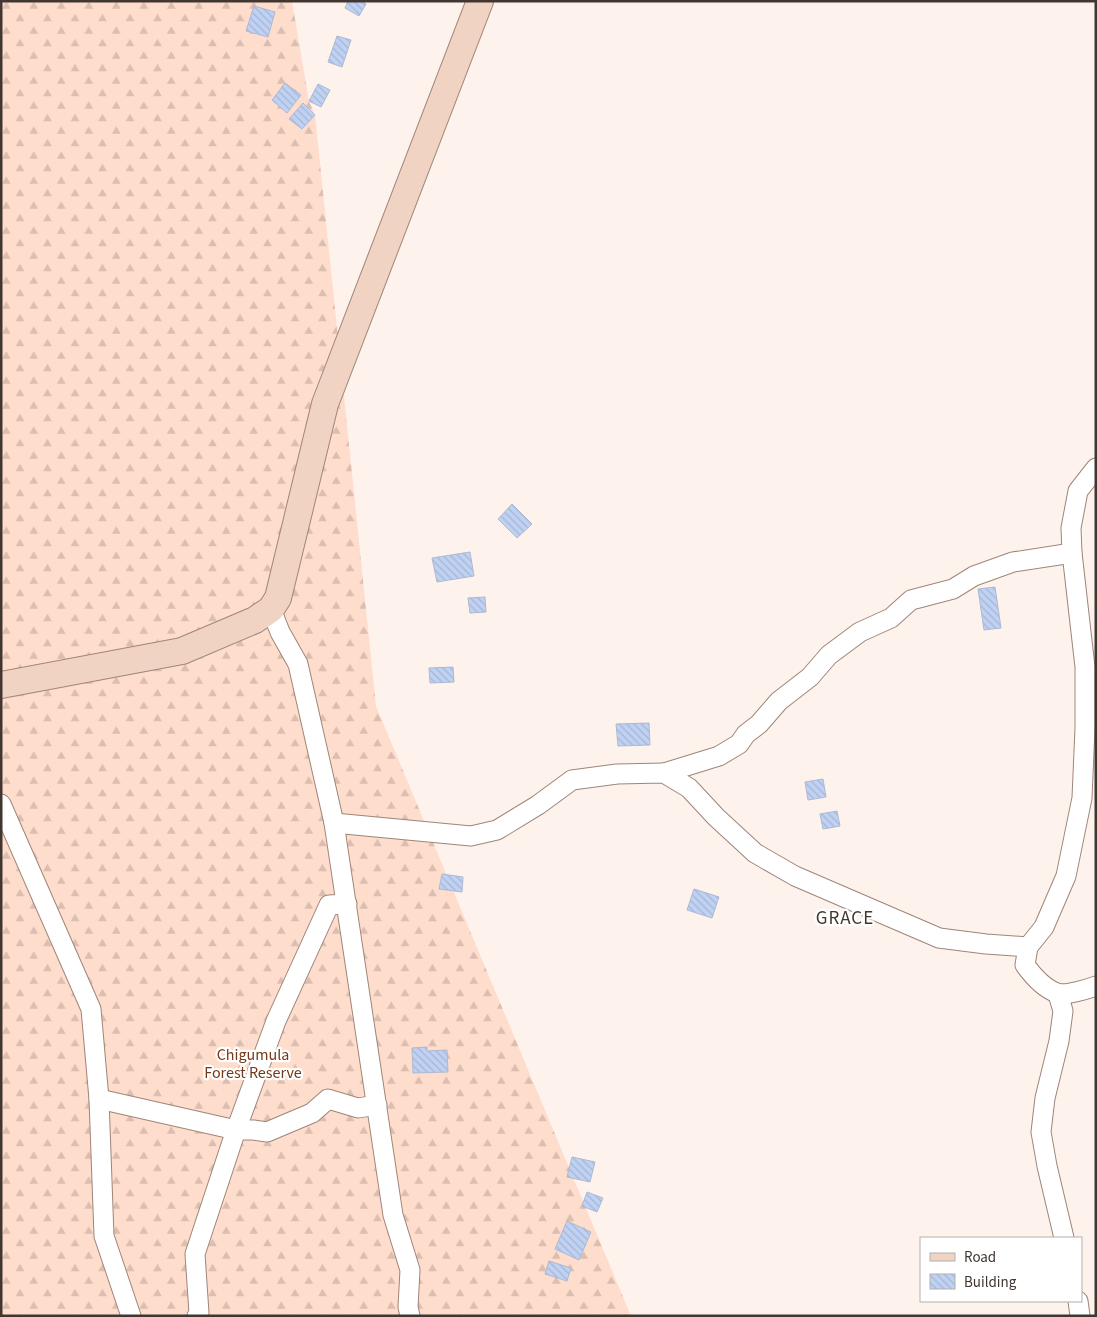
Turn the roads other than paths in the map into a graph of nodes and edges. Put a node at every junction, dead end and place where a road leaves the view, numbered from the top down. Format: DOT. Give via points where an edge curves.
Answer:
graph roads {
  1 [pos="480,1"];
  2 [pos="1096,468"];
  3 [pos="1072,553"];
  4 [pos="271,610"];
  5 [pos="1,685"];
  6 [pos="664,773"];
  7 [pos="1,804"];
  8 [pos="334,823"];
  9 [pos="347,904"];
  10 [pos="1028,947"];
  11 [pos="1096,986"];
  12 [pos="1058,994"];
  13 [pos="99,1099"];
  14 [pos="377,1105"];
  15 [pos="236,1130"];
  16 [pos="1064,1237"];
  17 [pos="1078,1302"];
  18 [pos="131,1316"];
  19 [pos="197,1316"];
  20 [pos="410,1316"];
  21 [pos="1080,1316"];
  1 -- 4 [label="street" via="325,404 278,598"];
  2 -- 3 [label="street" via="1078,491 1071,528"];
  3 -- 6 [label="street" via="1013,562 974,576 952,589 911,600 891,618 860,632 829,656 779,701 739,744 719,756"];
  3 -- 10 [label="street" via="1085,667 1082,798 1066,876 1044,927"];
  4 -- 5 [label="street" via="182,651"];
  4 -- 8 [label="street" via="298,664"];
  6 -- 8 [label="street" via="617,774 572,780 497,830 471,836"];
  6 -- 10 [label="street" via="689,788 755,853 795,876 939,938"];
  7 -- 13 [label="street" via="91,1009"];
  8 -- 9 [label="street"];
  9 -- 14 [label="street"];
  9 -- 15 [label="street" via="329,906 276,1021"];
  10 -- 12 [label="street" via="1025,965 1036,980"];
  11 -- 12 [label="street"];
  12 -- 16 [label="street" via="1063,1012 1041,1132"];
  13 -- 15 [label="street"];
  13 -- 18 [label="street" via="104,1236"];
  14 -- 15 [label="street" via="358,1108 328,1099 312,1113 267,1132"];
  14 -- 20 [label="street" via="393,1215 410,1270"];
  15 -- 19 [label="street" via="195,1254"];
  17 -- 21 [label="street"];
}
